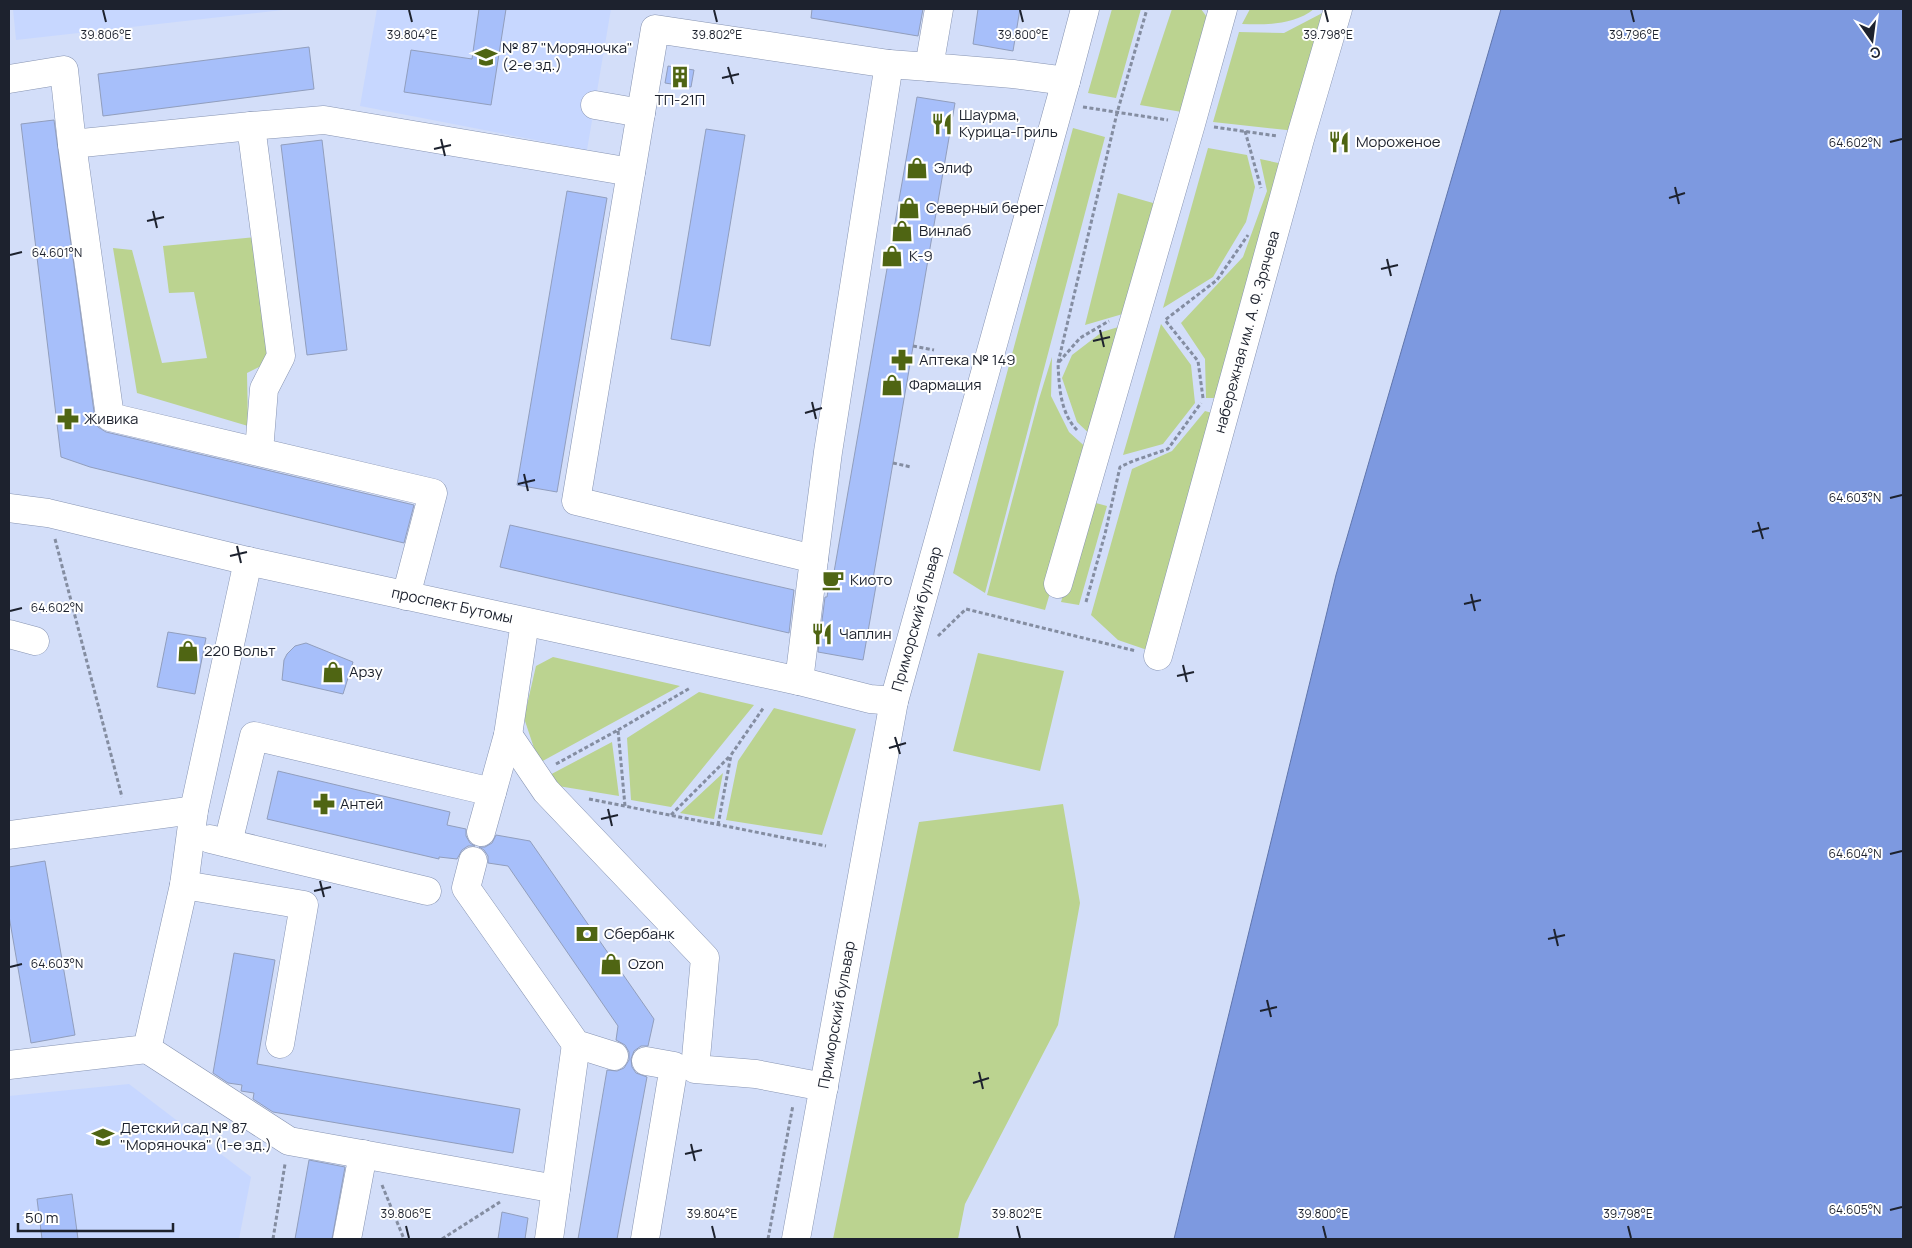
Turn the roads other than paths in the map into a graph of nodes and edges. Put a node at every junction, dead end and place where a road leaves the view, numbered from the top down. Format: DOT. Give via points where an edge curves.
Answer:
graph roads {
  1 [pos="939,9"];
  2 [pos="1084,9"];
  3 [pos="1222,9"];
  4 [pos="1338,9"];
  5 [pos="662,19"];
  6 [pos="890,64"];
  7 [pos="929,67"];
  8 [pos="9,79"];
  9 [pos="1063,92"];
  10 [pos="595,105"];
  11 [pos="641,113"];
  12 [pos="251,126"];
  13 [pos="72,144"];
  14 [pos="631,172"];
  15 [pos="259,451"];
  16 [pos="9,508"];
  17 [pos="814,558"];
  18 [pos="248,561"];
  19 [pos="1058,584"];
  20 [pos="406,596"];
  21 [pos="525,622"];
  22 [pos="1158,656"];
  23 [pos="799,681"];
  24 [pos="894,701"];
  25 [pos="212,726"];
  26 [pos="508,735"];
  27 [pos="254,736"];
  28 [pos="492,792"];
  29 [pos="193,822"];
  30 [pos="481,832"];
  31 [pos="9,835"];
  32 [pos="228,844"];
  33 [pos="473,861"];
  34 [pos="184,885"];
  35 [pos="427,891"];
  36 [pos="280,1044"];
  37 [pos="576,1044"];
  38 [pos="147,1048"];
  39 [pos="614,1056"];
  40 [pos="646,1061"];
  41 [pos="9,1065"];
  42 [pos="685,1067"];
  43 [pos="824,1087"];
  44 [pos="363,1154"];
  45 [pos="556,1189"];
  46 [pos="348,1239"];
  47 [pos="549,1239"];
  48 [pos="645,1239"];
  49 [pos="796,1239"];
  1 -- 7 [label="street"];
  2 -- 9 [label="street, Приморский бульвар"];
  3 -- 19 [label="street"];
  4 -- 22 [label="street, набережная им. А. Ф. Зрячева" via="1214,406"];
  5 -- 6 [label="street"];
  5 -- 11 [label="street"];
  6 -- 7 [label="street"];
  6 -- 17 [label="street"];
  7 -- 9 [label="street" via="1013,74"];
  8 -- 13 [label="street" via="64,70"];
  9 -- 24 [label="street, Приморский бульвар"];
  10 -- 11 [label="street"];
  11 -- 14 [label="street"];
  12 -- 13 [label="street"];
  12 -- 14 [label="street" via="324,120"];
  12 -- 15 [label="street" via="281,356 264,389"];
  13 -- 15 [label="street" via="110,417"];
  14 -- 17 [label="street" via="576,502"];
  15 -- 20 [label="street" via="433,493"];
  16 -- 18 [label="street, проспект Бутомы" via="48,513"];
  17 -- 23 [label="street"];
  18 -- 20 [label="street, проспект Бутомы"];
  18 -- 25 [label="street"];
  20 -- 21 [label="street, проспект Бутомы"];
  21 -- 23 [label="street, проспект Бутомы"];
  21 -- 26 [label="street"];
  23 -- 24 [label="street, проспект Бутомы" via="870,699"];
  24 -- 43 [label="street, Приморский бульвар"];
  25 -- 27 [label="street"];
  25 -- 29 [label="street"];
  26 -- 28 [label="street"];
  26 -- 42 [label="street" via="546,791 705,958"];
  27 -- 28 [label="street"];
  27 -- 32 [label="street"];
  28 -- 30 [label="street"];
  29 -- 31 [label="street" via="127,819"];
  29 -- 32 [label="street"];
  29 -- 34 [label="street"];
  32 -- 35 [label="street"];
  33 -- 37 [label="street" via="466,888"];
  34 -- 36 [label="street" via="304,905"];
  34 -- 38 [label="street"];
  37 -- 39 [label="street"];
  37 -- 45 [label="street"];
  38 -- 41 [label="street"];
  38 -- 44 [label="street" via="289,1141"];
  40 -- 42 [label="street"];
  42 -- 43 [label="street" via="756,1074"];
  42 -- 48 [label="street"];
  43 -- 49 [label="street, Приморский бульвар"];
  44 -- 45 [label="street"];
  44 -- 46 [label="street"];
  45 -- 47 [label="street"];
}
